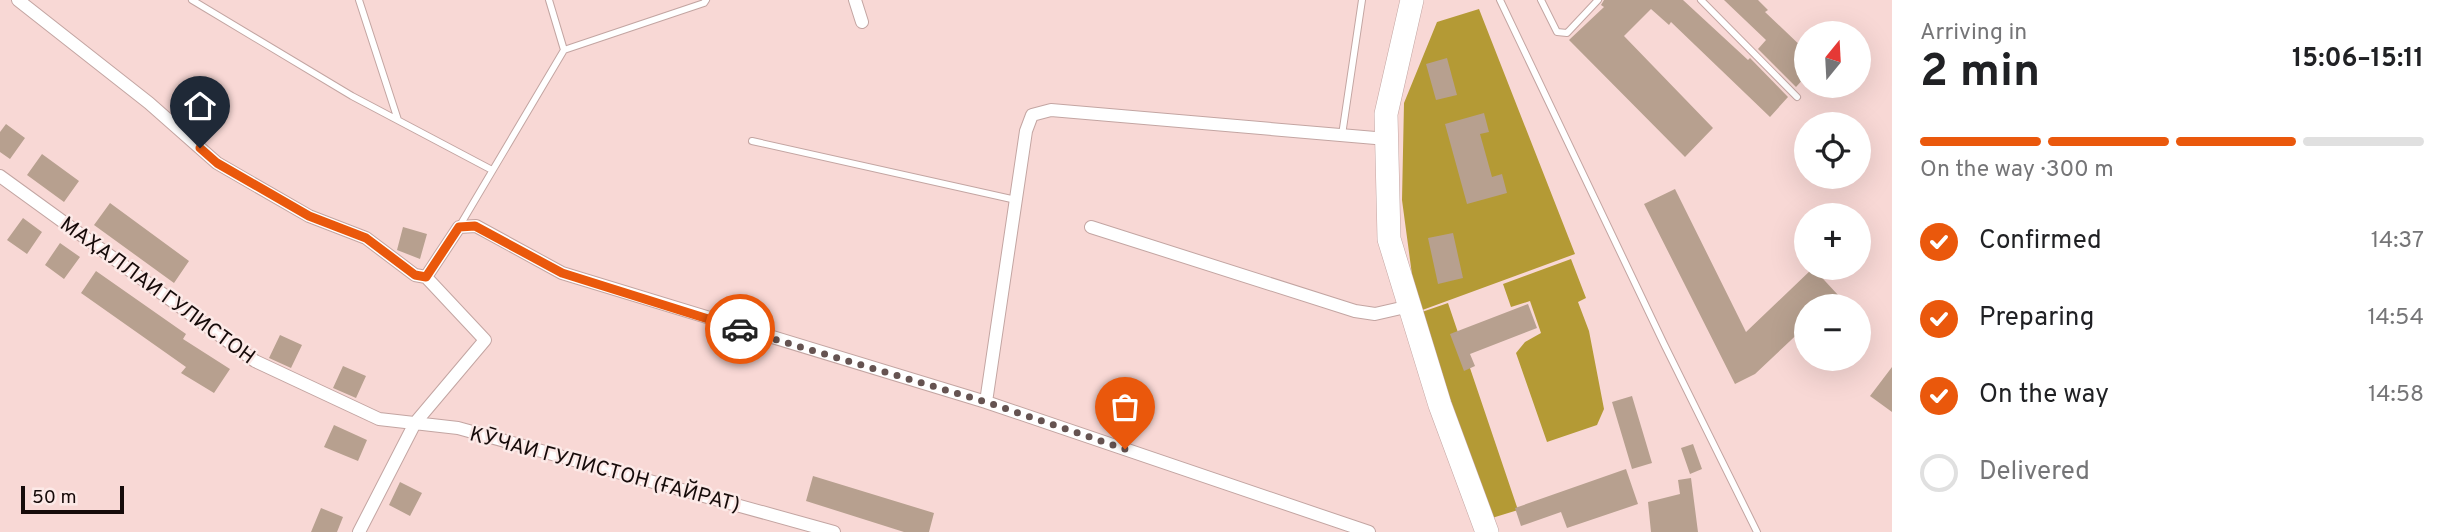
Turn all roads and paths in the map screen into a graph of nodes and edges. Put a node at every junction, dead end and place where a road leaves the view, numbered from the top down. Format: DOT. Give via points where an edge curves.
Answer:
graph roads {
  1 [pos="18,0"];
  2 [pos="192,0"];
  3 [pos="359,0"];
  4 [pos="549,0"];
  5 [pos="706,0"];
  6 [pos="855,0"];
  7 [pos="1362,0"];
  8 [pos="1412,0"];
  9 [pos="1500,0"];
  10 [pos="1541,0"];
  11 [pos="1598,0"];
  12 [pos="1701,0"];
  13 [pos="862,22"];
  14 [pos="564,50"];
  15 [pos="1794,94"];
  16 [pos="398,120"];
  17 [pos="1342,135"];
  18 [pos="1387,139"];
  19 [pos="752,141"];
  20 [pos="492,170"];
  21 [pos="0,176"];
  22 [pos="1016,200"];
  23 [pos="459,227"];
  24 [pos="1091,227"];
  25 [pos="426,277"];
  26 [pos="1410,306"];
  27 [pos="986,402"];
  28 [pos="415,423"];
  29 [pos="359,532"];
  30 [pos="834,532"];
  31 [pos="1369,532"];
  32 [pos="1487,532"];
  33 [pos="1757,532"];
  1 -- 25 [label="street" via="217,163 309,216 366,238 415,275"];
  2 -- 16 [label="lane"];
  3 -- 16 [label="lane"];
  4 -- 14 [label="lane"];
  5 -- 14 [label="lane"];
  6 -- 13 [label="street"];
  7 -- 17 [label="lane"];
  8 -- 18 [label="highway" via="1386,114"];
  9 -- 33 [label="lane"];
  10 -- 11 [label="lane" via="1556,32 1567,33"];
  12 -- 15 [label="lane"];
  14 -- 20 [label="lane"];
  16 -- 20 [label="lane"];
  17 -- 18 [label="street"];
  17 -- 22 [label="street" via="1051,110 1032,115"];
  18 -- 26 [label="highway" via="1389,239"];
  19 -- 22 [label="lane"];
  20 -- 23 [label="lane"];
  21 -- 28 [label="street, МАҲАЛЛАИ ГУЛИСТОН" via="255,361 379,419"];
  22 -- 27 [label="street"];
  23 -- 25 [label="street"];
  23 -- 27 [label="street" via="475,226 562,273"];
  24 -- 26 [label="street" via="1355,311 1375,314"];
  25 -- 28 [label="street" via="485,340"];
  26 -- 32 [label="highway" via="1440,405"];
  27 -- 31 [label="street"];
  28 -- 29 [label="street"];
  28 -- 30 [label="street, КӮЧАИ ГУЛИСТОН (ҒАЙРАТ)" via="458,428"];
}
